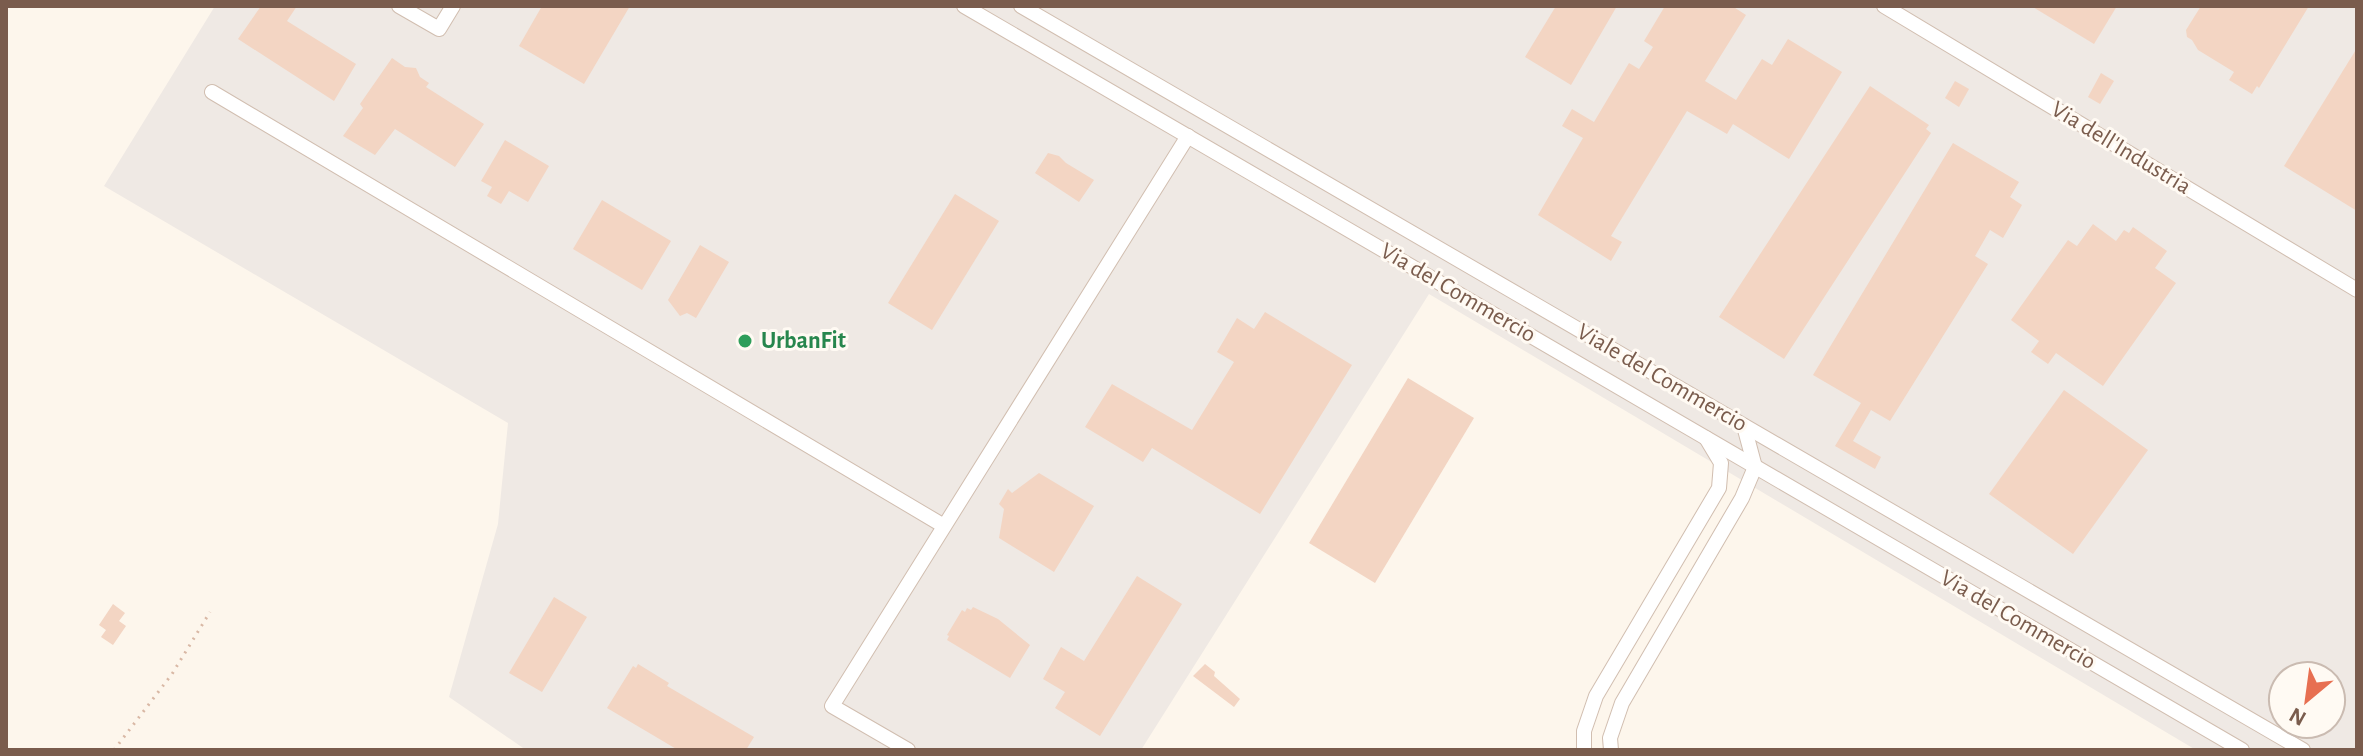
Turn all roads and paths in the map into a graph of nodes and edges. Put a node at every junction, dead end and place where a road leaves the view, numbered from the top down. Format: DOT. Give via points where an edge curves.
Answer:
graph roads {
  1 [pos="399,6"];
  2 [pos="453,6"];
  3 [pos="964,6"];
  4 [pos="1021,6"];
  5 [pos="1884,6"];
  6 [pos="212,92"];
  7 [pos="1188,136"];
  8 [pos="2357,290"];
  9 [pos="1744,426"];
  10 [pos="1706,438"];
  11 [pos="1755,467"];
  12 [pos="944,526"];
  13 [pos="210,612"];
  14 [pos="114,750"];
  15 [pos="908,750"];
  16 [pos="1584,750"];
  17 [pos="1611,750"];
  18 [pos="2242,750"];
  19 [pos="2303,750"];
  1 -- 2 [label="street" via="439,29"];
  3 -- 7 [label="street, Via del Commercio"];
  4 -- 9 [label="street, Viale del Commercio"];
  5 -- 8 [label="street, Via dell'Industria"];
  6 -- 12 [label="street"];
  7 -- 10 [label="street, Via del Commercio"];
  7 -- 12 [label="street"];
  9 -- 11 [label="street"];
  9 -- 19 [label="street, Viale del Commercio"];
  10 -- 11 [label="street, Via del Commercio"];
  10 -- 16 [label="street" via="1721,463 1719,488 1596,696 1584,731"];
  11 -- 17 [label="street" via="1622,703"];
  11 -- 18 [label="street, Via del Commercio"];
  12 -- 15 [label="street" via="832,706"];
  13 -- 14 [label="path" via="172,674"];
}
